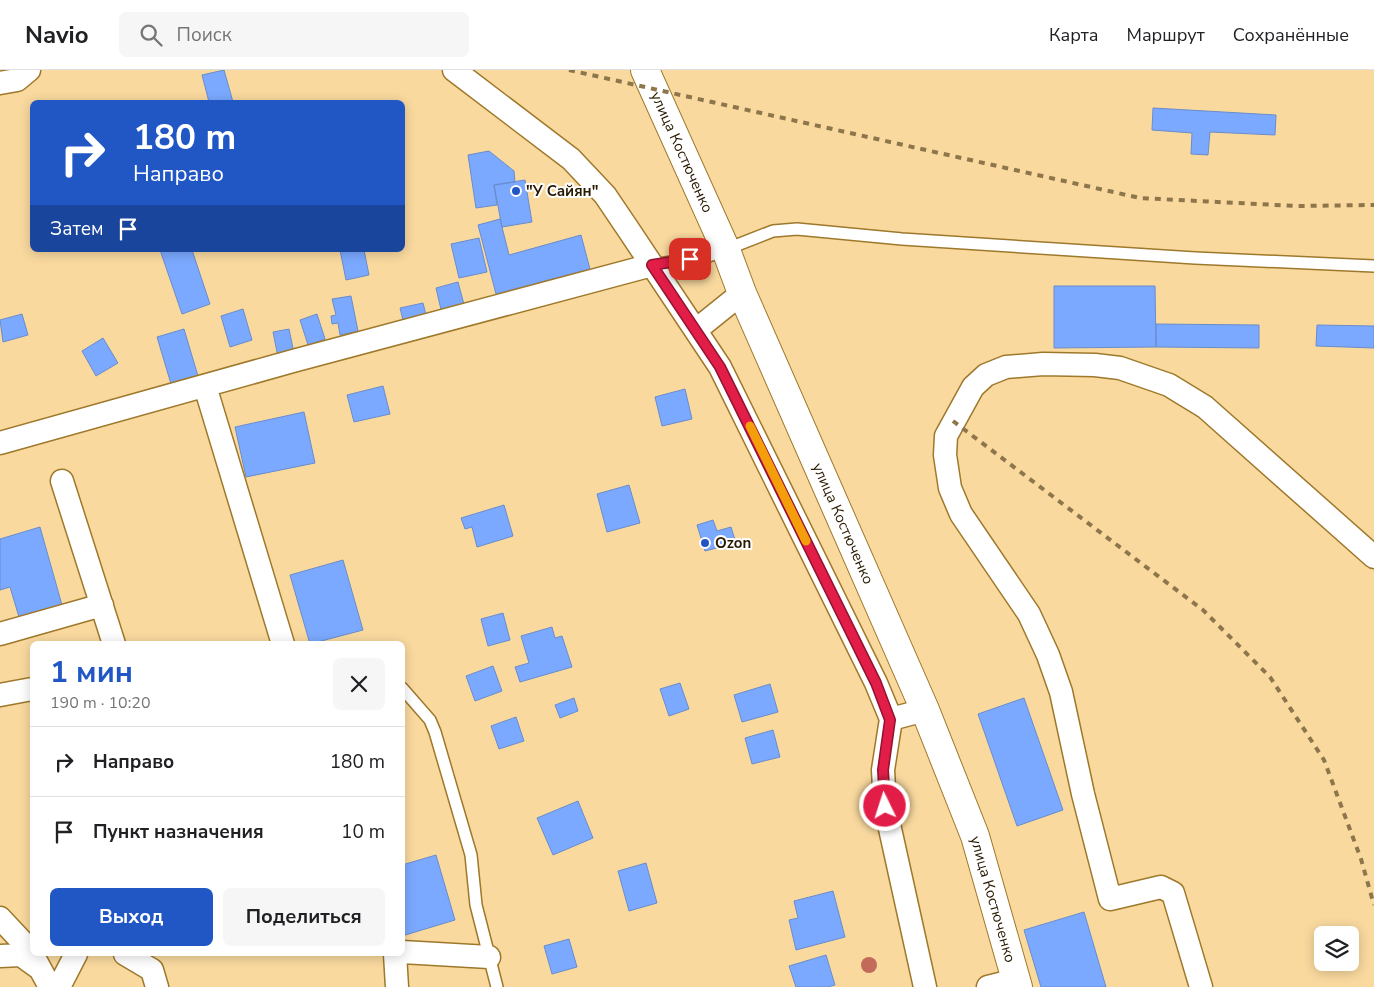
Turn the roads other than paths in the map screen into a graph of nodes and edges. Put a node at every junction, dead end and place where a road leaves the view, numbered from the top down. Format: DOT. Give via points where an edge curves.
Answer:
graph roads {
  1 [pos="29,70"];
  2 [pos="454,70"];
  3 [pos="645,70"];
  4 [pos="479,77"];
  5 [pos="0,83"];
  6 [pos="726,250"];
  7 [pos="652,265"];
  8 [pos="1374,266"];
  9 [pos="742,292"];
  10 [pos="696,330"];
  11 [pos="205,386"];
  12 [pos="0,443"];
  13 [pos="62,481"];
  14 [pos="1374,557"];
  15 [pos="102,606"];
  16 [pos="0,634"];
  17 [pos="113,641"];
  18 [pos="282,641"];
  19 [pos="30,689"];
  20 [pos="405,691"];
  21 [pos="0,695"];
  22 [pos="925,710"];
  23 [pos="890,720"];
  24 [pos="0,918"];
  25 [pos="30,950"];
  26 [pos="405,952"];
  27 [pos="0,956"];
  28 [pos="33,956"];
  29 [pos="75,956"];
  30 [pos="130,956"];
  31 [pos="395,956"];
  32 [pos="489,958"];
  33 [pos="157,970"];
  34 [pos="45,978"];
  35 [pos="1017,983"];
  36 [pos="59,987"];
  37 [pos="397,987"];
  38 [pos="497,987"];
  39 [pos="925,987"];
  40 [pos="988,987"];
  41 [pos="1201,987"];
  1 -- 5 [label="street" via="17,80"];
  2 -- 4 [label="street"];
  3 -- 6 [label="street, улица Костюченко"];
  4 -- 7 [label="street" via="590,178"];
  6 -- 7 [label="lane"];
  6 -- 8 [label="lane" via="773,231 797,229 1195,258"];
  6 -- 9 [label="street, улица Костюченко"];
  7 -- 10 [label="street"];
  7 -- 11 [label="street"];
  9 -- 10 [label="street"];
  9 -- 22 [label="street, улица Костюченко"];
  10 -- 23 [label="street" via="720,367 770,466 876,683"];
  11 -- 12 [label="street"];
  11 -- 18 [label="street"];
  13 -- 15 [label="street"];
  14 -- 41 [label="street" via="1205,407 1169,385 1120,368 1096,364 1043,364 986,375 973,387 946,436 950,488 961,514 1029,614 1062,692 1083,794 1110,898 1155,888 1168,889 1173,893"];
  15 -- 16 [label="street"];
  15 -- 17 [label="street"];
  19 -- 21 [label="street"];
  20 -- 32 [label="lane" via="430,720 435,732 471,854 476,905"];
  22 -- 23 [label="street"];
  22 -- 35 [label="street, улица Костюченко" via="975,836"];
  23 -- 39 [label="street" via="883,770 885,806"];
  24 -- 25 [label="street"];
  26 -- 32 [label="street"];
  27 -- 34 [label="street" via="21,955"];
  28 -- 34 [label="street"];
  29 -- 36 [label="street"];
  30 -- 33 [label="street"];
  31 -- 37 [label="street"];
  32 -- 38 [label="lane"];
  35 -- 40 [label="street"];
}
